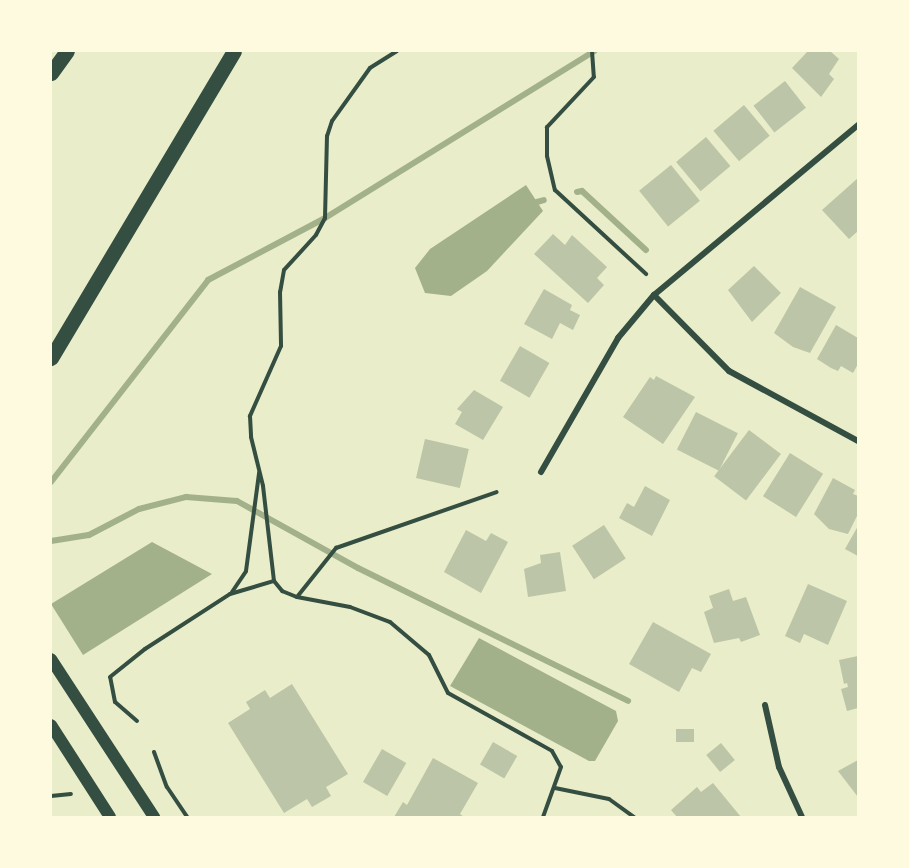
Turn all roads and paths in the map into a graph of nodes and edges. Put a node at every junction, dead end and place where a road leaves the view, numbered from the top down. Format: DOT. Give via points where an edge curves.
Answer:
graph roads {
  1 [pos="67,51"];
  2 [pos="234,51"];
  3 [pos="397,51"];
  4 [pos="592,51"];
  5 [pos="51,73"];
  6 [pos="858,125"];
  7 [pos="646,274"];
  8 [pos="654,295"];
  9 [pos="51,358"];
  10 [pos="858,441"];
  11 [pos="260,472"];
  12 [pos="541,472"];
  13 [pos="497,492"];
  14 [pos="274,581"];
  15 [pos="230,594"];
  16 [pos="297,597"];
  17 [pos="51,659"];
  18 [pos="765,705"];
  19 [pos="138,721"];
  20 [pos="51,725"];
  21 [pos="153,752"];
  22 [pos="555,788"];
  23 [pos="51,789"];
  24 [pos="71,794"];
  25 [pos="53,796"];
  26 [pos="110,817"];
  27 [pos="154,817"];
  28 [pos="187,817"];
  29 [pos="543,817"];
  30 [pos="634,817"];
  31 [pos="802,817"];
  1 -- 5 [label="highway"];
  2 -- 9 [label="highway"];
  3 -- 11 [label="path" via="370,68 338,111 327,136 325,218 316,235 284,270 280,292 281,346 250,416"];
  4 -- 7 [label="path" via="594,77 547,127 555,190"];
  6 -- 8 [label="street"];
  8 -- 10 [label="street" via="729,371"];
  8 -- 12 [label="street" via="618,338"];
  11 -- 14 [label="path"];
  11 -- 15 [label="path" via="246,571"];
  13 -- 16 [label="path" via="336,548"];
  14 -- 15 [label="path"];
  14 -- 16 [label="path" via="282,591"];
  15 -- 19 [label="path" via="145,649 110,677 116,702"];
  16 -- 22 [label="path" via="350,607 390,622 429,655 448,693 552,751 561,767"];
  17 -- 27 [label="main road"];
  18 -- 31 [label="street" via="779,767"];
  20 -- 26 [label="main road"];
  21 -- 28 [label="path" via="167,787"];
  22 -- 29 [label="path"];
  22 -- 30 [label="path" via="609,799"];
  23 -- 25 [label="path"];
  24 -- 25 [label="path"];
}
